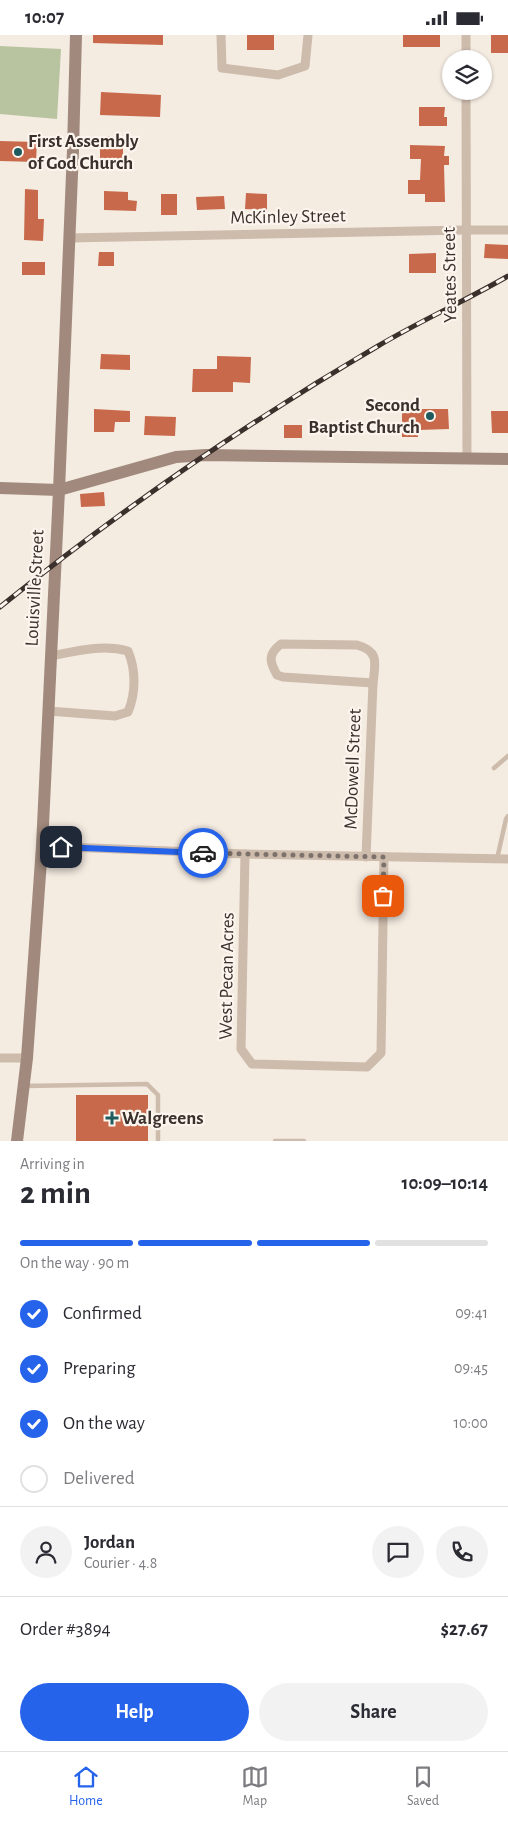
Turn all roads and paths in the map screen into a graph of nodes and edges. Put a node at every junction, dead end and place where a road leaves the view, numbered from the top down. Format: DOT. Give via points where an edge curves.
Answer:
graph roads {
  1 [pos="76,35"];
  2 [pos="221,35"];
  3 [pos="308,35"];
  4 [pos="466,35"];
  5 [pos="466,50"];
  6 [pos="466,100"];
  7 [pos="465,230"];
  8 [pos="508,230"];
  9 [pos="69,238"];
  10 [pos="467,458"];
  11 [pos="508,459"];
  12 [pos="0,488"];
  13 [pos="59,490"];
  14 [pos="50,656"];
  15 [pos="373,683"];
  16 [pos="48,711"];
  17 [pos="508,756"];
  18 [pos="494,768"];
  19 [pos="508,816"];
  20 [pos="42,846"];
  21 [pos="245,854"];
  22 [pos="366,857"];
  23 [pos="384,857"];
  24 [pos="497,859"];
  25 [pos="508,859"];
  26 [pos="0,1058"];
  27 [pos="26,1059"];
  28 [pos="23,1086"];
  29 [pos="17,1141"];
  30 [pos="158,1141"];
  31 [pos="275,1141"];
  32 [pos="304,1141"];
  1 -- 9 [label="street, Louisville Street"];
  2 -- 3 [label="street" via="222,68 278,75 305,66"];
  4 -- 5 [label="street"];
  6 -- 7 [label="street, Yeates Street"];
  7 -- 8 [label="street, McKinley Street"];
  7 -- 9 [label="street, McKinley Street"];
  7 -- 10 [label="street, Yeates Street"];
  9 -- 13 [label="street, Louisville Street"];
  10 -- 11 [label="street"];
  10 -- 13 [label="street" via="176,457"];
  12 -- 13 [label="street"];
  13 -- 14 [label="street, Louisville Street"];
  14 -- 16 [label="street, Louisville Street"];
  14 -- 16 [label="street" via="94,648 128,651 134,665 133,701 128,712 116,716"];
  15 -- 15 [label="street, McDowell Street" via="374,654 367,647 281,644 273,650 272,667 277,675 283,677"];
  15 -- 22 [label="street, McDowell Street"];
  16 -- 20 [label="street, Louisville Street"];
  17 -- 18 [label="lane"];
  19 -- 24 [label="lane"];
  20 -- 21 [label="street"];
  20 -- 27 [label="street, Louisville Street"];
  21 -- 22 [label="street"];
  21 -- 23 [label="street, West Pecan Acres" via="241,1049 252,1064 367,1067 381,1053"];
  22 -- 23 [label="street"];
  23 -- 24 [label="street"];
  24 -- 25 [label="street"];
  26 -- 27 [label="street"];
  27 -- 28 [label="street, Louisville Street"];
  28 -- 29 [label="street, Louisville Street"];
  28 -- 30 [label="lane" via="147,1085 158,1095"];
  31 -- 32 [label="lane"];
}
